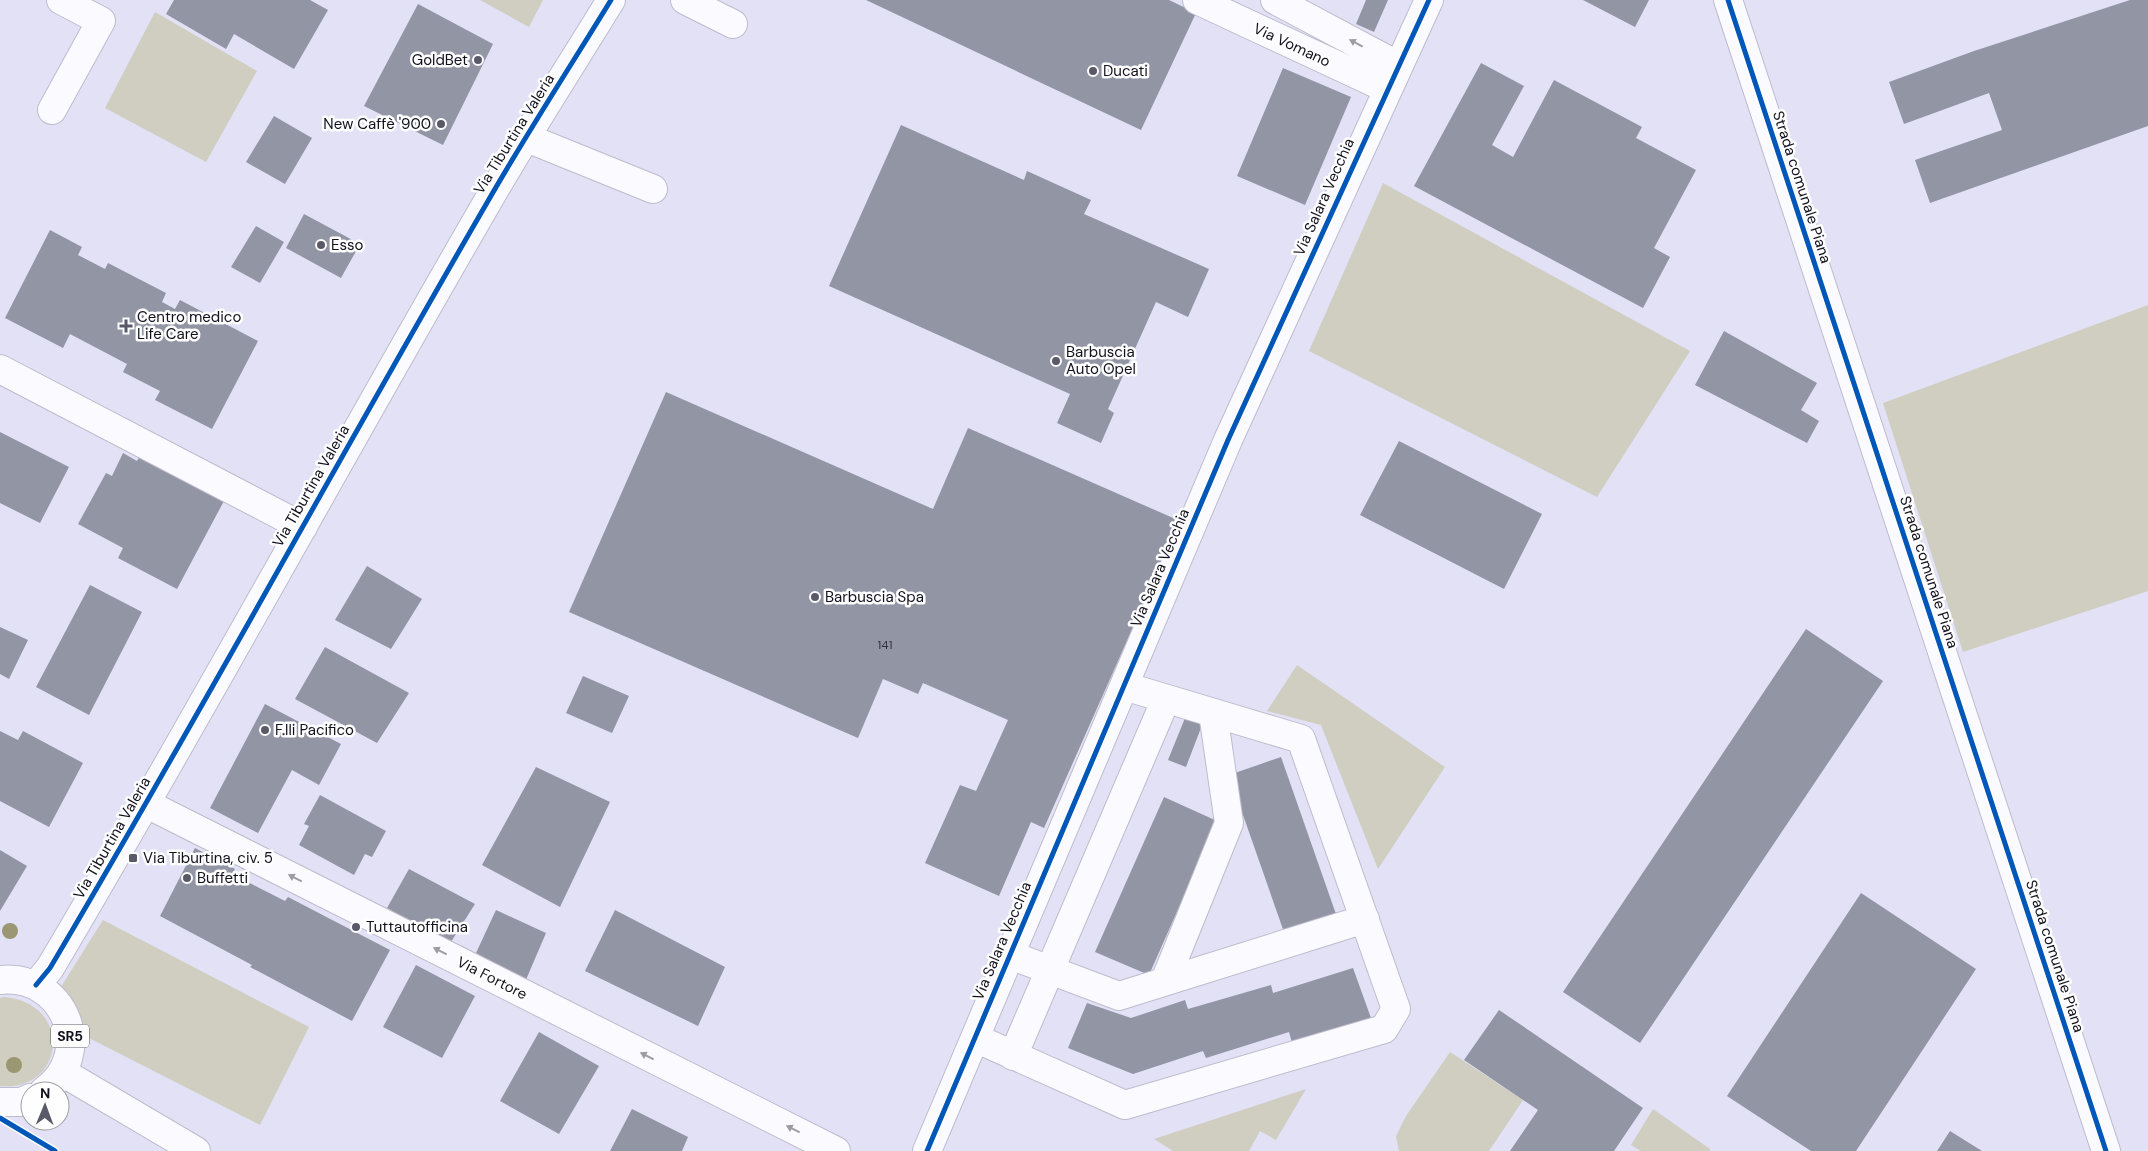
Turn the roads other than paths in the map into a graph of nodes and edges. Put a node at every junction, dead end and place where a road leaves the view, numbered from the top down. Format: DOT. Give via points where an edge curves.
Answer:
graph roads {
  1 [pos="61,0"];
  2 [pos="612,0"];
  3 [pos="686,0"];
  4 [pos="1197,0"];
  5 [pos="1275,0"];
  6 [pos="1428,0"];
  7 [pos="1728,0"];
  8 [pos="732,24"];
  9 [pos="1393,77"];
  10 [pos="52,110"];
  11 [pos="527,138"];
  12 [pos="653,189"];
  13 [pos="0,369"];
  14 [pos="302,527"];
  15 [pos="1124,686"];
  16 [pos="1166,699"];
  17 [pos="1213,713"];
  18 [pos="147,804"];
  19 [pos="1364,919"];
  20 [pos="1010,955"];
  21 [pos="1050,970"];
  22 [pos="0,980"];
  23 [pos="1165,981"];
  24 [pos="36,985"];
  25 [pos="975,1038"];
  26 [pos="1013,1056"];
  27 [pos="54,1081"];
  28 [pos="70,1090"];
  29 [pos="0,1102"];
  30 [pos="20,1102"];
  31 [pos="196,1151"];
  32 [pos="836,1151"];
  33 [pos="927,1151"];
  34 [pos="2106,1151"];
  1 -- 10 [label="street" via="101,21"];
  2 -- 11 [label="street, Via Tiburtina Valeria"];
  3 -- 8 [label="street"];
  4 -- 9 [label="street, Via Vomano"];
  9 -- 5 [label="street, one-way"];
  6 -- 9 [label="street, Via Salara Vecchia"];
  7 -- 34 [label="street, Strada comunale Piana"];
  9 -- 15 [label="street, Via Salara Vecchia" via="1228,440"];
  11 -- 12 [label="street"];
  11 -- 14 [label="street, Via Tiburtina Valeria"];
  13 -- 14 [label="street, Via Tiburtina Valeria"];
  14 -- 18 [label="street, Via Tiburtina Valeria"];
  15 -- 16 [label="street"];
  15 -- 20 [label="street, Via Salara Vecchia"];
  16 -- 17 [label="street"];
  16 -- 21 [label="street"];
  17 -- 19 [label="street" via="1301,739"];
  17 -- 23 [label="street" via="1229,822"];
  18 -- 24 [label="street, Via Tiburtina Valeria" via="50,968"];
  32 -- 18 [label="street, Via Fortore, one-way"];
  19 -- 23 [label="street, Via Salara Vecchia"];
  19 -- 26 [label="street" via="1396,1009 1384,1029 1125,1105"];
  20 -- 21 [label="street, Via Salara Vecchia"];
  20 -- 25 [label="street, Via Salara Vecchia"];
  21 -- 23 [label="street, Via Salara Vecchia" via="1119,996"];
  21 -- 26 [label="street"];
  22 -- 24 [label="street, SR5"];
  24 -- 27 [label="street, SR5" via="61,1008 68,1024 68,1057"];
  25 -- 26 [label="street"];
  25 -- 33 [label="street, Via Salara Vecchia"];
  28 -- 31 [label="street"];
  29 -- 30 [label="street"];
}
